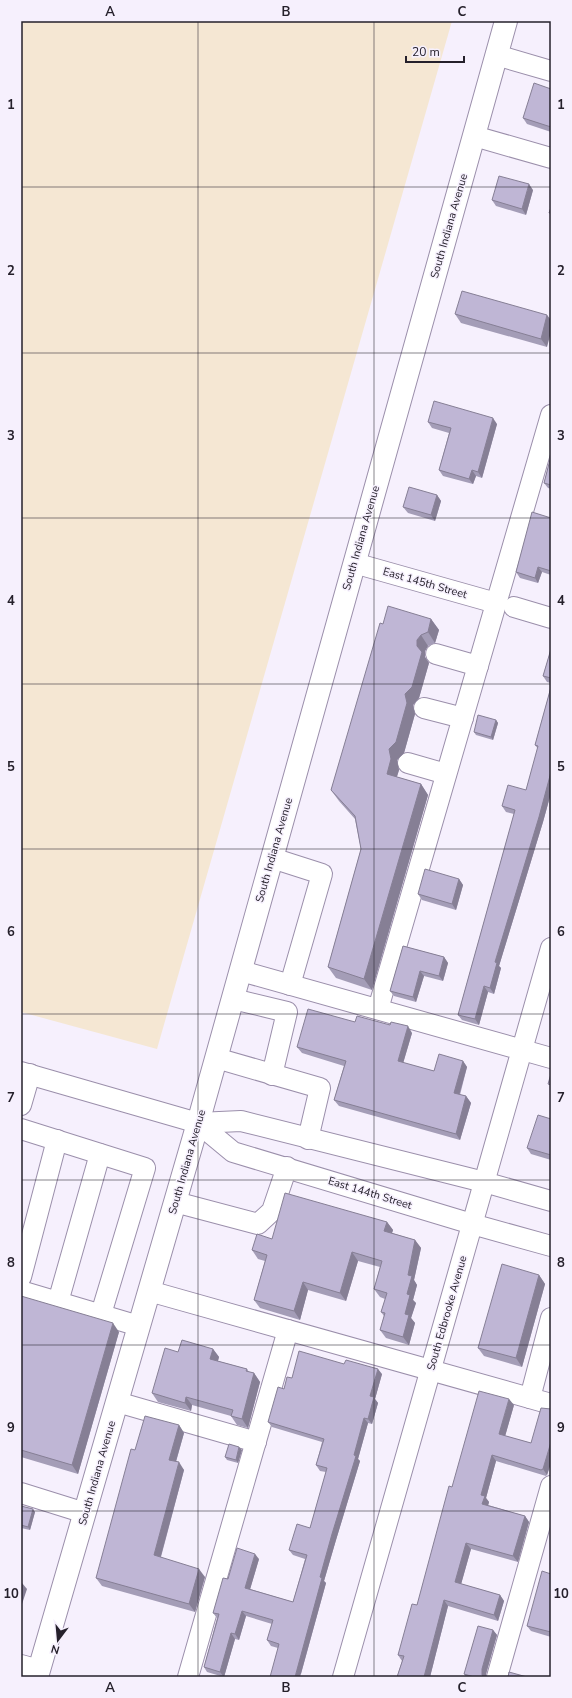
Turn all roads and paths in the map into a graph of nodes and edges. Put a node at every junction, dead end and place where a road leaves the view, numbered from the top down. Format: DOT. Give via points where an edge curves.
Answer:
graph roads {
  1 [pos="506,21"];
  2 [pos="496,55"];
  3 [pos="551,71"];
  4 [pos="474,136"];
  5 [pos="551,158"];
  6 [pos="551,415"];
  7 [pos="354,563"];
  8 [pos="505,605"];
  9 [pos="551,618"];
  10 [pos="436,654"];
  11 [pos="478,666"];
  12 [pos="424,708"];
  13 [pos="463,718"];
  14 [pos="408,762"];
  15 [pos="446,774"];
  16 [pos="272,858"];
  17 [pos="551,948"];
  18 [pos="240,971"];
  19 [pos="290,985"];
  20 [pos="233,999"];
  21 [pos="378,1009"];
  22 [pos="522,1050"];
  23 [pos="216,1058"];
  24 [pos="551,1058"];
  25 [pos="25,1073"];
  26 [pos="272,1074"];
  27 [pos="21,1104"];
  28 [pos="198,1123"];
  29 [pos="21,1129"];
  30 [pos="308,1139"];
  31 [pos="57,1140"];
  32 [pos="100,1154"];
  33 [pos="287,1167"];
  34 [pos="484,1182"];
  35 [pos="551,1201"];
  36 [pos="175,1202"];
  37 [pos="472,1224"];
  38 [pos="551,1246"];
  39 [pos="21,1277"];
  40 [pos="21,1291"];
  41 [pos="149,1291"];
  42 [pos="58,1302"];
  43 [pos="101,1314"];
  44 [pos="551,1318"];
  45 [pos="139,1326"];
  46 [pos="288,1330"];
  47 [pos="431,1370"];
  48 [pos="530,1398"];
  49 [pos="117,1402"];
  50 [pos="551,1404"];
  51 [pos="256,1442"];
  52 [pos="551,1486"];
  53 [pos="21,1493"];
  54 [pos="85,1513"];
  55 [pos="32,1671"];
  56 [pos="188,1677"];
  57 [pos="343,1677"];
  58 [pos="497,1677"];
  1 -- 2 [label="main road, South Indiana Avenue"];
  2 -- 3 [label="street"];
  2 -- 4 [label="main road, South Indiana Avenue"];
  4 -- 5 [label="street"];
  4 -- 7 [label="main road, South Indiana Avenue"];
  6 -- 8 [label="street"];
  7 -- 8 [label="street, East 145th Street"];
  7 -- 16 [label="main road, South Indiana Avenue"];
  8 -- 9 [label="street, East 145th Street"];
  8 -- 11 [label="street"];
  10 -- 11 [label="street"];
  11 -- 13 [label="street"];
  12 -- 13 [label="street"];
  13 -- 15 [label="street"];
  14 -- 15 [label="street"];
  15 -- 21 [label="street"];
  16 -- 18 [label="main road, South Indiana Avenue"];
  16 -- 19 [label="street" via="322,874"];
  17 -- 22 [label="street, South Edbrooke Avenue"];
  18 -- 19 [label="street"];
  18 -- 20 [label="main road, South Indiana Avenue"];
  19 -- 21 [label="street"];
  20 -- 23 [label="main road, South Indiana Avenue"];
  20 -- 26 [label="street" via="287,1012"];
  21 -- 22 [label="street"];
  22 -- 24 [label="street"];
  22 -- 34 [label="street, South Edbrooke Avenue"];
  23 -- 26 [label="street"];
  23 -- 28 [label="main road, South Indiana Avenue"];
  25 -- 27 [label="street"];
  25 -- 28 [label="street, East 144th Street"];
  26 -- 30 [label="street" via="320,1088"];
  28 -- 30 [label="street, East 144th Street" via="241,1122"];
  28 -- 33 [label="street, East 144th Street" via="233,1152"];
  28 -- 36 [label="main road, South Indiana Avenue"];
  29 -- 31 [label="street"];
  30 -- 34 [label="street, East 144th Street"];
  31 -- 32 [label="street"];
  31 -- 39 [label="street"];
  32 -- 42 [label="street"];
  32 -- 43 [label="street" via="145,1168"];
  33 -- 36 [label="street" via="272,1211 258,1224"];
  33 -- 37 [label="street, East 144th Street"];
  34 -- 35 [label="street, East 144th Street"];
  34 -- 37 [label="street, South Edbrooke Avenue"];
  36 -- 41 [label="main road, South Indiana Avenue"];
  37 -- 38 [label="street, East 144th Street"];
  37 -- 47 [label="street, South Edbrooke Avenue"];
  40 -- 42 [label="street"];
  41 -- 45 [label="main road, South Indiana Avenue"];
  41 -- 46 [label="street"];
  42 -- 43 [label="street"];
  43 -- 45 [label="street"];
  44 -- 48 [label="street"];
  45 -- 49 [label="main road, South Indiana Avenue"];
  46 -- 47 [label="street"];
  46 -- 51 [label="street"];
  47 -- 48 [label="street"];
  47 -- 57 [label="street, South Edbrooke Avenue"];
  48 -- 50 [label="street"];
  49 -- 51 [label="street"];
  49 -- 54 [label="main road, South Indiana Avenue"];
  51 -- 56 [label="street"];
  52 -- 58 [label="street"];
  53 -- 54 [label="street"];
  54 -- 55 [label="main road, South Indiana Avenue"];
}
